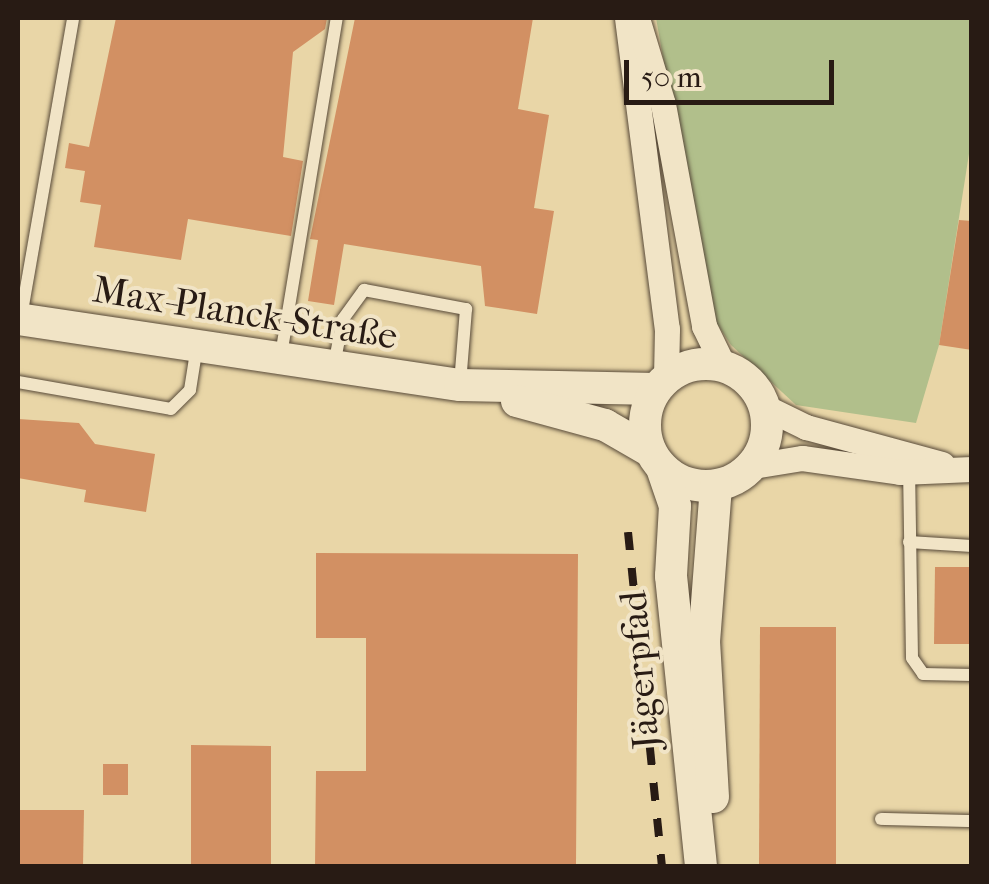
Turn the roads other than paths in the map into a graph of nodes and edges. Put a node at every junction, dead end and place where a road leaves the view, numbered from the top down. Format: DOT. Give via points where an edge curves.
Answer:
graph roads {
  1 [pos="74,18"];
  2 [pos="337,18"];
  3 [pos="627,18"];
  4 [pos="637,18"];
  5 [pos="19,320"];
  6 [pos="197,346"];
  7 [pos="280,359"];
  8 [pos="723,365"];
  9 [pos="334,367"];
  10 [pos="18,382"];
  11 [pos="661,383"];
  12 [pos="460,385"];
  13 [pos="766,406"];
  14 [pos="656,460"];
  15 [pos="909,463"];
  16 [pos="753,466"];
  17 [pos="968,468"];
  18 [pos="716,486"];
  19 [pos="909,542"];
  20 [pos="972,546"];
  21 [pos="972,675"];
  22 [pos="881,820"];
  23 [pos="972,821"];
  24 [pos="701,866"];
  25 [pos="716,866"];
  1 -- 5 [label="lane"];
  2 -- 7 [label="lane"];
  3 -- 11 [label="street" via="667,329"];
  4 -- 8 [label="street" via="664,104 704,326"];
  5 -- 6 [label="main road, Max-Planck-Straße"];
  6 -- 7 [label="main road, Max-Planck-Straße"];
  6 -- 10 [label="lane" via="190,390 170,409"];
  7 -- 9 [label="main road, Max-Planck-Straße"];
  8 -- 11 [label="main road" via="693,365"];
  8 -- 13 [label="main road" via="742,374"];
  9 -- 12 [label="main road, Max-Planck-Straße"];
  9 -- 12 [label="lane" via="343,318 364,290 466,309"];
  11 -- 12 [label="main road, Max-Planck-Straße"];
  11 -- 14 [label="main road" via="644,430"];
  12 -- 14 [label="main road, Max-Planck-Straße" via="605,425"];
  13 -- 15 [label="street"];
  13 -- 16 [label="main road" via="768,427"];
  14 -- 18 [label="main road" via="678,480"];
  14 -- 24 [label="main road, Jägerpfad" via="676,506 674,610"];
  15 -- 16 [label="street" via="802,458"];
  15 -- 17 [label="street"];
  15 -- 19 [label="lane"];
  16 -- 18 [label="main road"];
  18 -- 25 [label="main road, Jägerpfad" via="704,642"];
  19 -- 20 [label="lane"];
  19 -- 21 [label="lane" via="912,658 923,674"];
  22 -- 23 [label="lane"];
}
